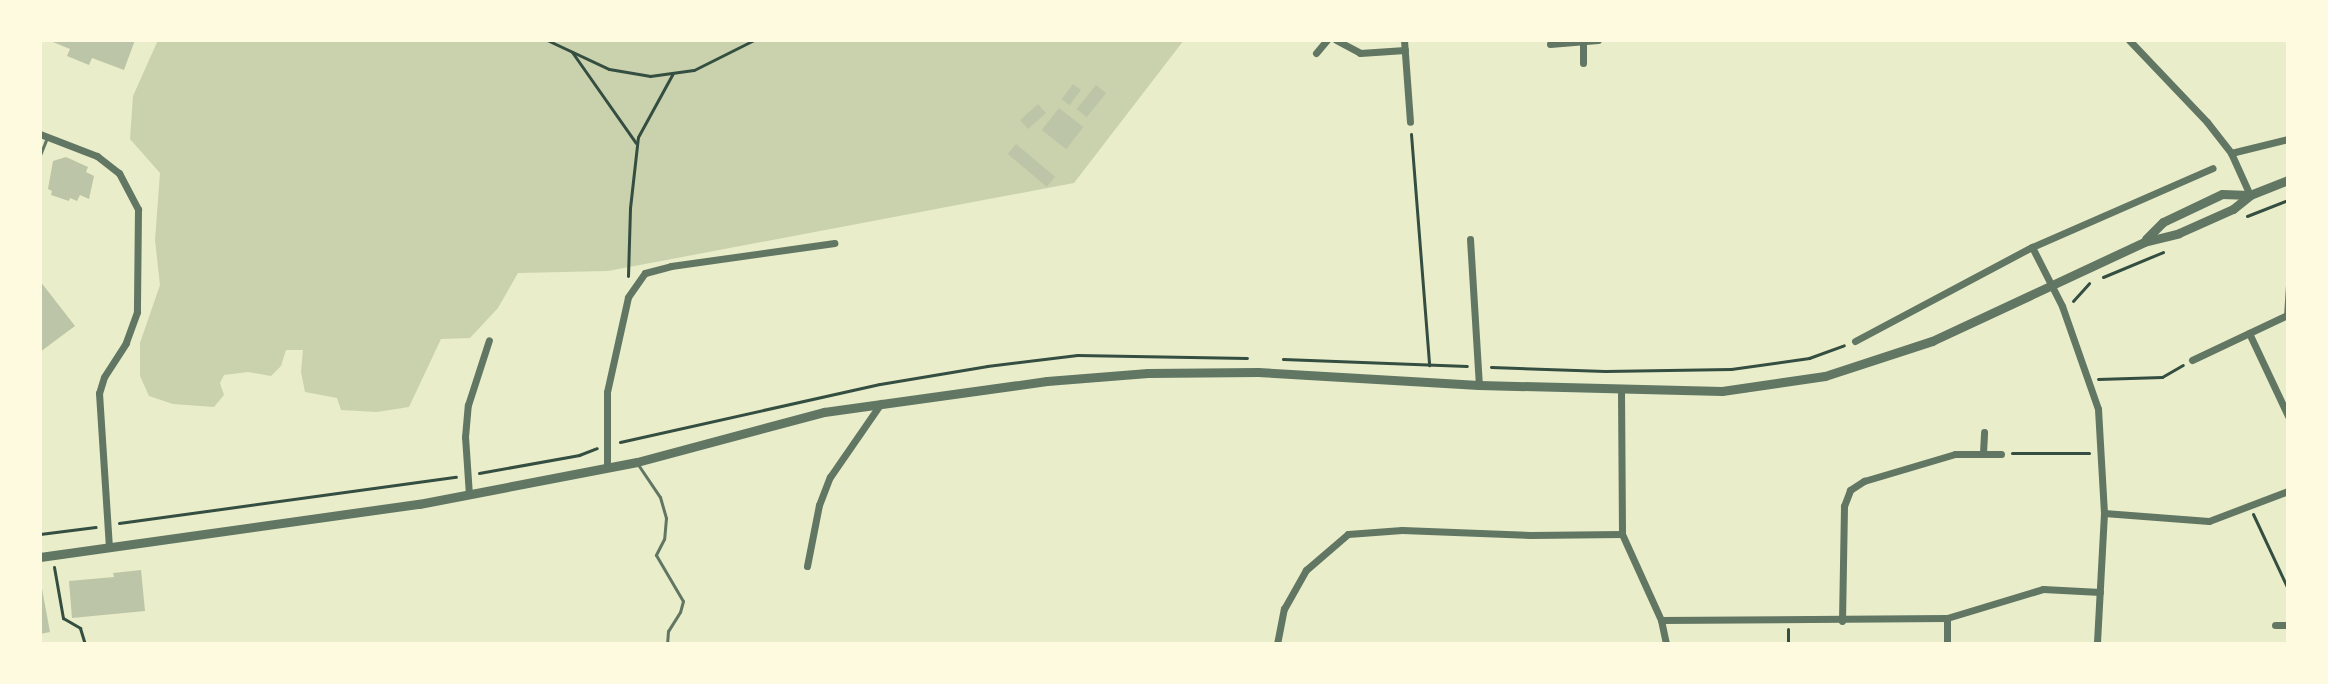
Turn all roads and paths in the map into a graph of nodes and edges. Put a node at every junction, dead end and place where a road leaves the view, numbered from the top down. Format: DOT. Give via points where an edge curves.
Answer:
graph roads {
  1 [pos="547,40"];
  2 [pos="754,40"];
  3 [pos="1327,40"];
  4 [pos="1336,40"];
  5 [pos="1404,40"];
  6 [pos="1598,40"];
  7 [pos="2129,40"];
  8 [pos="1583,42"];
  9 [pos="1550,44"];
  10 [pos="1405,50"];
  11 [pos="572,52"];
  12 [pos="1316,53"];
  13 [pos="1583,63"];
  14 [pos="673,73"];
  15 [pos="1410,122"];
  16 [pos="44,135"];
  17 [pos="2288,139"];
  18 [pos="636,144"];
  19 [pos="2231,153"];
  20 [pos="40,155"];
  21 [pos="2213,168"];
  22 [pos="2288,180"];
  23 [pos="2250,195"];
  24 [pos="2288,200"];
  25 [pos="2243,217"];
  26 [pos="1470,239"];
  27 [pos="2144,242"];
  28 [pos="834,243"];
  29 [pos="2032,247"];
  30 [pos="2164,251"];
  31 [pos="2288,270"];
  32 [pos="2052,285"];
  33 [pos="628,297"];
  34 [pos="2062,306"];
  35 [pos="2285,316"];
  36 [pos="2249,333"];
  37 [pos="489,340"];
  38 [pos="1855,341"];
  39 [pos="1255,358"];
  40 [pos="1271,359"];
  41 [pos="2192,360"];
  42 [pos="1429,364"];
  43 [pos="1478,366"];
  44 [pos="2086,379"];
  45 [pos="1429,382"];
  46 [pos="1479,385"];
  47 [pos="1621,390"];
  48 [pos="881,403"];
  49 [pos="2288,416"];
  50 [pos="1984,432"];
  51 [pos="607,445"];
  52 [pos="1983,453"];
  53 [pos="2102,453"];
  54 [pos="2001,454"];
  55 [pos="637,462"];
  56 [pos="607,467"];
  57 [pos="467,475"];
  58 [pos="2288,491"];
  59 [pos="469,495"];
  60 [pos="2250,507"];
  61 [pos="2104,513"];
  62 [pos="107,525"];
  63 [pos="40,534"];
  64 [pos="1622,534"];
  65 [pos="109,547"];
  66 [pos="52,556"];
  67 [pos="40,557"];
  68 [pos="807,566"];
  69 [pos="2288,589"];
  70 [pos="2100,592"];
  71 [pos="1947,618"];
  72 [pos="1661,620"];
  73 [pos="1788,621"];
  74 [pos="1842,621"];
  75 [pos="2275,625"];
  76 [pos="2288,625"];
  77 [pos="85,644"];
  78 [pos="667,644"];
  79 [pos="1277,644"];
  80 [pos="1666,644"];
  81 [pos="1788,644"];
  82 [pos="1947,644"];
  83 [pos="2097,644"];
  1 -- 11 [label="path"];
  2 -- 14 [label="path" via="694,70"];
  3 -- 12 [label="street"];
  4 -- 10 [label="street" via="1360,53"];
  5 -- 10 [label="street"];
  6 -- 8 [label="street"];
  7 -- 19 [label="street"];
  8 -- 9 [label="street"];
  8 -- 13 [label="street"];
  10 -- 15 [label="street"];
  11 -- 14 [label="path" via="609,69 650,76"];
  11 -- 18 [label="path"];
  14 -- 33 [label="path" via="638,137"];
  15 -- 42 [label="path"];
  16 -- 20 [label="lane"];
  16 -- 62 [label="street" via="97,156 119,173 138,209 137,312 99,393"];
  17 -- 19 [label="street"];
  19 -- 23 [label="street"];
  21 -- 29 [label="street"];
  22 -- 23 [label="street"];
  23 -- 27 [label="street" via="2216,217"];
  23 -- 27 [label="street" via="2222,194 2163,222"];
  24 -- 25 [label="path"];
  26 -- 43 [label="street"];
  27 -- 32 [label="street"];
  28 -- 33 [label="street" via="671,266 645,273"];
  29 -- 32 [label="street"];
  29 -- 38 [label="street"];
  30 -- 34 [label="path" via="2087,284 2078,298"];
  31 -- 35 [label="lane"];
  32 -- 34 [label="street"];
  32 -- 47 [label="street" via="1932,341 1825,376 1722,391"];
  33 -- 51 [label="street" via="607,392"];
  34 -- 44 [label="street"];
  35 -- 36 [label="street"];
  36 -- 41 [label="street"];
  36 -- 49 [label="street"];
  37 -- 57 [label="street" via="468,405"];
  38 -- 43 [label="path" via="1809,358 1731,369"];
  39 -- 51 [label="path" via="1077,355 987,366 880,384"];
  40 -- 42 [label="path"];
  41 -- 44 [label="path" via="2162,377"];
  42 -- 43 [label="path"];
  42 -- 45 [label="path"];
  43 -- 46 [label="street"];
  44 -- 53 [label="street" via="2098,409"];
  45 -- 46 [label="street"];
  45 -- 48 [label="street" via="1258,372 1148,373"];
  46 -- 47 [label="street"];
  47 -- 64 [label="street"];
  48 -- 55 [label="street" via="824,412"];
  48 -- 68 [label="street" via="830,477"];
  50 -- 52 [label="street"];
  51 -- 56 [label="street"];
  51 -- 57 [label="path"];
  52 -- 54 [label="street"];
  52 -- 74 [label="street" via="1955,454 1850,490 1844,506"];
  53 -- 54 [label="path"];
  53 -- 61 [label="street"];
  55 -- 56 [label="street"];
  55 -- 78 [label="lane" via="660,497 666,518 656,555 683,601"];
  56 -- 59 [label="street"];
  57 -- 59 [label="street"];
  57 -- 62 [label="path"];
  58 -- 60 [label="street"];
  59 -- 65 [label="street"];
  60 -- 61 [label="street" via="2209,521"];
  60 -- 69 [label="path"];
  61 -- 70 [label="street"];
  62 -- 63 [label="path"];
  62 -- 65 [label="street"];
  64 -- 72 [label="street"];
  64 -- 79 [label="street" via="1348,534 1306,570 1284,609"];
  65 -- 66 [label="street"];
  66 -- 67 [label="street"];
  66 -- 77 [label="path" via="63,618 80,628"];
  70 -- 71 [label="street" via="2043,589"];
  70 -- 83 [label="street"];
  71 -- 74 [label="street"];
  71 -- 82 [label="street"];
  72 -- 73 [label="street"];
  72 -- 80 [label="street"];
  73 -- 74 [label="street"];
  73 -- 81 [label="path"];
  75 -- 76 [label="street"];
}
